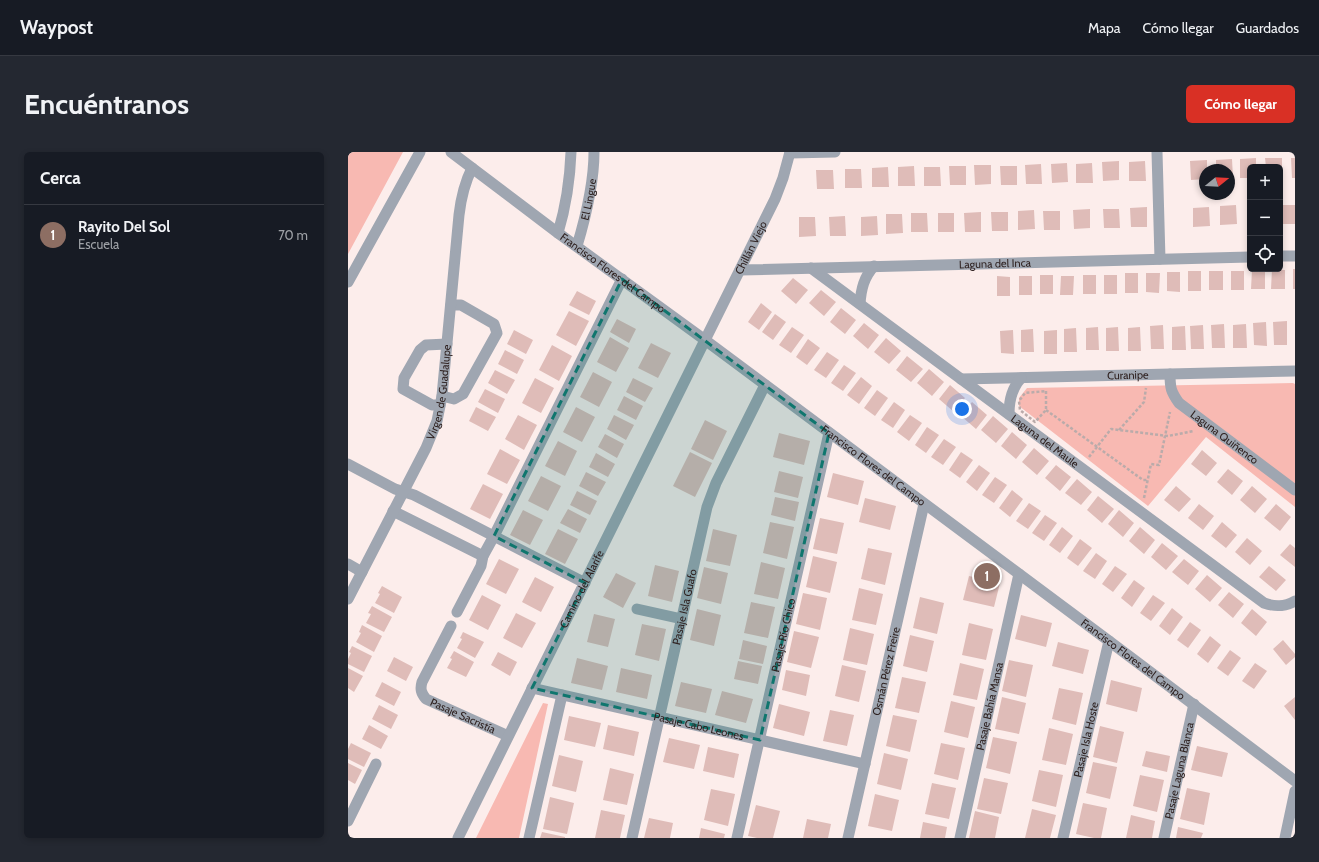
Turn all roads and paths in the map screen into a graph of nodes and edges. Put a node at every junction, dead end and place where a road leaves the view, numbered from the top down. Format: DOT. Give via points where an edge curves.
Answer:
graph roads {
  1 [pos="420,152"];
  2 [pos="451,152"];
  3 [pos="571,152"];
  4 [pos="594,152"];
  5 [pos="835,152"];
  6 [pos="1157,152"];
  7 [pos="790,153"];
  8 [pos="472,168"];
  9 [pos="558,233"];
  10 [pos="577,246"];
  11 [pos="1283,256"];
  12 [pos="1295,256"];
  13 [pos="1247,257"];
  14 [pos="1160,259"];
  15 [pos="874,266"];
  16 [pos="811,268"];
  17 [pos="740,270"];
  18 [pos="622,279"];
  19 [pos="348,282"];
  20 [pos="860,304"];
  21 [pos="451,305"];
  22 [pos="705,340"];
  23 [pos="447,344"];
  24 [pos="1295,371"];
  25 [pos="1170,374"];
  26 [pos="1021,378"];
  27 [pos="961,379"];
  28 [pos="765,385"];
  29 [pos="1146,388"];
  30 [pos="1174,396"];
  31 [pos="441,401"];
  32 [pos="1046,410"];
  33 [pos="1009,414"];
  34 [pos="1212,428"];
  35 [pos="1119,430"];
  36 [pos="829,433"];
  37 [pos="1165,436"];
  38 [pos="1097,447"];
  39 [pos="1086,460"];
  40 [pos="348,464"];
  41 [pos="1147,480"];
  42 [pos="1295,490"];
  43 [pos="403,492"];
  44 [pos="924,504"];
  45 [pos="393,511"];
  46 [pos="1141,512"];
  47 [pos="494,536"];
  48 [pos="483,556"];
  49 [pos="348,564"];
  50 [pos="362,572"];
  51 [pos="1019,574"];
  52 [pos="584,584"];
  53 [pos="348,599"];
  54 [pos="1295,601"];
  55 [pos="637,609"];
  56 [pos="456,612"];
  57 [pos="682,619"];
  58 [pos="451,626"];
  59 [pos="1109,641"];
  60 [pos="532,688"];
  61 [pos="562,695"];
  62 [pos="1194,704"];
  63 [pos="660,717"];
  64 [pos="508,736"];
  65 [pos="760,740"];
  66 [pos="376,764"];
  67 [pos="865,764"];
  68 [pos="1295,781"];
  69 [pos="1295,791"];
  70 [pos="348,821"];
  71 [pos="458,838"];
  72 [pos="529,838"];
  73 [pos="632,838"];
  74 [pos="738,838"];
  75 [pos="848,838"];
  76 [pos="960,838"];
  77 [pos="1063,838"];
  78 [pos="1164,838"];
  79 [pos="1285,838"];
  1 -- 19 [label="street"];
  2 -- 8 [label="street, Francisco Flores del Campo"];
  3 -- 9 [label="street, El Lingue" via="568,192"];
  4 -- 10 [label="street, El Lingue" via="588,206"];
  5 -- 7 [label="street"];
  6 -- 14 [label="street"];
  7 -- 17 [label="street, Chillán Viejo" via="775,199"];
  8 -- 9 [label="street, Francisco Flores del Campo"];
  8 -- 21 [label="street, Virgen de Guadalupe" via="462,191"];
  9 -- 10 [label="street, Francisco Flores del Campo"];
  10 -- 18 [label="street, Francisco Flores del Campo"];
  11 -- 12 [label="street"];
  13 -- 14 [label="street, Laguna del Inca"];
  14 -- 15 [label="street, Laguna del Inca"];
  15 -- 16 [label="street, Laguna del Inca"];
  15 -- 20 [label="street" via="862,286"];
  16 -- 17 [label="street, Laguna del Inca"];
  16 -- 20 [label="street, Laguna del Maule"];
  17 -- 22 [label="street, Chillán Viejo"];
  18 -- 22 [label="street, Francisco Flores del Campo"];
  18 -- 47 [label="street"];
  20 -- 27 [label="street, Laguna del Maule"];
  21 -- 23 [label="street, Virgen de Guadalupe"];
  21 -- 31 [label="street" via="461,305 494,324 497,333 463,394 454,399"];
  22 -- 28 [label="street, Francisco Flores del Campo"];
  22 -- 52 [label="street, Camino del Alarife"];
  23 -- 31 [label="street, Virgen de Guadalupe"];
  23 -- 31 [label="street" via="426,345 420,350 404,378 403,389 432,405"];
  24 -- 25 [label="street, Curanipe"];
  25 -- 26 [label="street, Curanipe"];
  25 -- 30 [label="street" via="1170,387"];
  26 -- 27 [label="street, Curanipe"];
  26 -- 33 [label="street" via="1012,393"];
  27 -- 33 [label="street, Laguna del Maule"];
  28 -- 36 [label="street, Francisco Flores del Campo"];
  28 -- 57 [label="street, Pasaje Isla Guafo" via="709,502"];
  29 -- 35 [label="path" via="1144,402"];
  30 -- 34 [label="street, Laguna Quiñenco" via="1179,403"];
  30 -- 37 [label="path"];
  31 -- 43 [label="street, Virgen de Guadalupe" via="437,421 426,448"];
  32 -- 32 [label="path" via="1035,422 1020,410 1019,401 1025,393 1046,391"];
  32 -- 38 [label="path"];
  33 -- 46 [label="street, Laguna del Maule"];
  34 -- 37 [label="path"];
  34 -- 42 [label="street, Laguna Quiñenco"];
  35 -- 37 [label="path"];
  35 -- 38 [label="path" via="1111,430"];
  36 -- 44 [label="street, Francisco Flores del Campo"];
  36 -- 65 [label="street, Pasaje Río Chico"];
  37 -- 41 [label="path" via="1159,465 1151,464"];
  38 -- 39 [label="path"];
  38 -- 41 [label="path" via="1143,480"];
  40 -- 43 [label="street"];
  41 -- 46 [label="path"];
  43 -- 45 [label="street, Virgen de Guadalupe"];
  43 -- 47 [label="street" via="414,495"];
  44 -- 51 [label="street, Francisco Flores del Campo"];
  44 -- 67 [label="street, Osmán Pérez Freire"];
  45 -- 48 [label="street"];
  45 -- 50 [label="street, Virgen de Guadalupe"];
  46 -- 54 [label="street, Laguna del Maule" via="1264,603 1282,606"];
  47 -- 48 [label="street"];
  47 -- 52 [label="street"];
  48 -- 56 [label="street" via="481,566"];
  49 -- 50 [label="street"];
  50 -- 53 [label="street, Virgen de Guadalupe"];
  51 -- 59 [label="street, Francisco Flores del Campo"];
  51 -- 76 [label="street, Pasaje Bahía Mansa"];
  52 -- 60 [label="street, Camino del Alarife"];
  55 -- 57 [label="street"];
  57 -- 63 [label="street, Pasaje Isla Guafo"];
  58 -- 64 [label="street, Pasaje Sacristía" via="422,682 423,696"];
  59 -- 62 [label="street, Francisco Flores del Campo"];
  59 -- 77 [label="street, Pasaje Isla Hoste"];
  60 -- 61 [label="street, Pasaje Cabo Leones"];
  60 -- 64 [label="street, Camino del Alarife"];
  61 -- 63 [label="street, Pasaje Cabo Leones"];
  61 -- 72 [label="street"];
  62 -- 68 [label="street, Francisco Flores del Campo"];
  62 -- 78 [label="street, Pasaje Laguna Blanca"];
  63 -- 65 [label="street, Pasaje Cabo Leones"];
  63 -- 73 [label="street, Pasaje Isla Guafo"];
  64 -- 71 [label="street, Camino del Alarife"];
  65 -- 67 [label="street, Pasaje Cabo Leones"];
  65 -- 74 [label="street, Pasaje Río Chico"];
  66 -- 70 [label="street"];
  67 -- 75 [label="street, Osmán Pérez Freire"];
  69 -- 79 [label="street"];
}
